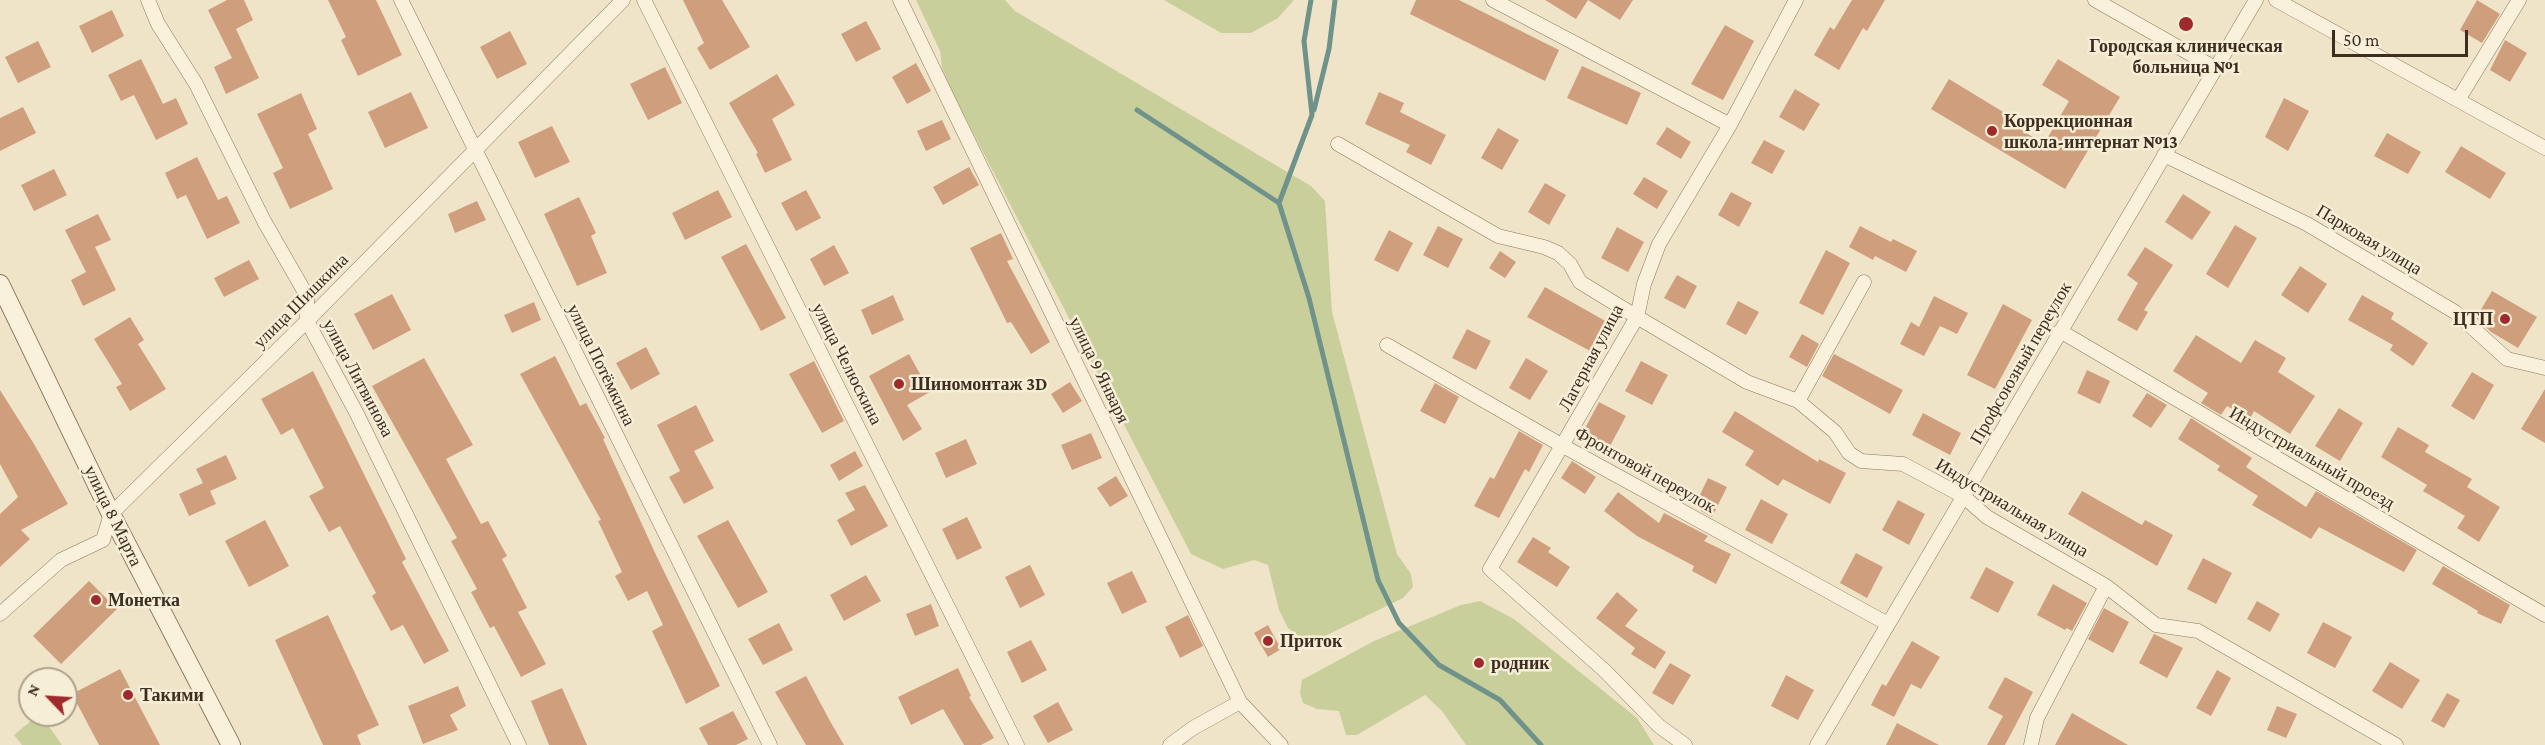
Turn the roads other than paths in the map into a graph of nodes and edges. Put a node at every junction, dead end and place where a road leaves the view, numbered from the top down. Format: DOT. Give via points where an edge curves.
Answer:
graph roads {
  1 [pos="148,0"];
  2 [pos="401,0"];
  3 [pos="623,0"];
  4 [pos="644,0"];
  5 [pos="900,0"];
  6 [pos="1492,0"];
  7 [pos="1796,0"];
  8 [pos="2095,0"];
  9 [pos="2256,0"];
  10 [pos="2276,0"];
  11 [pos="2519,0"];
  12 [pos="2215,68"];
  13 [pos="2458,100"];
  14 [pos="1730,125"];
  15 [pos="1338,144"];
  16 [pos="2545,148"];
  17 [pos="475,150"];
  18 [pos="2164,155"];
  19 [pos="1864,282"];
  20 [pos="0,284"];
  21 [pos="1637,317"];
  22 [pos="307,321"];
  23 [pos="2060,331"];
  24 [pos="1387,345"];
  25 [pos="2545,368"];
  26 [pos="1798,401"];
  27 [pos="1563,446"];
  28 [pos="1964,496"];
  29 [pos="111,514"];
  30 [pos="2106,586"];
  31 [pos="0,614"];
  32 [pos="2545,615"];
  33 [pos="1888,624"];
  34 [pos="1240,702"];
  35 [pos="231,745"];
  36 [pos="519,745"];
  37 [pos="770,745"];
  38 [pos="1017,745"];
  39 [pos="1170,745"];
  40 [pos="1281,745"];
  41 [pos="1685,745"];
  42 [pos="1817,745"];
  43 [pos="2031,745"];
  44 [pos="2396,745"];
  1 -- 22 [label="street, улица Литвинова" via="307,296"];
  2 -- 17 [label="street, улица Потёмкина"];
  3 -- 17 [label="street, улица Шишкина"];
  4 -- 38 [label="street, улица Челюскина"];
  5 -- 34 [label="street, улица 9 Января"];
  6 -- 14 [label="street"];
  7 -- 14 [label="street, Лагерная улица"];
  8 -- 12 [label="street"];
  9 -- 12 [label="street, Профсоюзный переулок"];
  10 -- 13 [label="street"];
  11 -- 13 [label="street"];
  12 -- 18 [label="street, Профсоюзный переулок"];
  13 -- 16 [label="street"];
  14 -- 21 [label="street, Лагерная улица" via="1659,244"];
  15 -- 21 [label="street, Индустриальная улица" via="1498,236 1558,253 1580,282"];
  17 -- 22 [label="street, улица Шишкина"];
  17 -- 37 [label="street, улица Потёмкина"];
  18 -- 23 [label="street, Профсоюзный переулок"];
  18 -- 25 [label="street, Парковая улица" via="2317,229 2455,312 2507,359"];
  19 -- 26 [label="street"];
  20 -- 29 [label="street, улица 8 Марта"];
  21 -- 26 [label="street, Индустриальная улица" via="1747,382"];
  21 -- 27 [label="street, Лагерная улица"];
  22 -- 29 [label="street, улица Шишкина"];
  22 -- 36 [label="street, улица Литвинова" via="357,414"];
  23 -- 28 [label="street, Профсоюзный переулок"];
  23 -- 32 [label="street, Индустриальный проезд"];
  24 -- 27 [label="street, Фронтовой переулок"];
  26 -- 28 [label="street, Индустриальная улица" via="1835,432 1849,453 1861,461 1903,464"];
  27 -- 33 [label="street, Фронтовой переулок"];
  27 -- 41 [label="street, Лагерная улица" via="1490,569 1604,670 1659,726"];
  28 -- 30 [label="street, Индустриальная улица" via="1987,517"];
  28 -- 33 [label="street, Профсоюзный переулок"];
  29 -- 31 [label="street, улица Шишкина" via="103,540 62,560"];
  29 -- 35 [label="street, улица 8 Марта"];
  30 -- 43 [label="street" via="2037,718"];
  30 -- 44 [label="street, Индустриальная улица" via="2156,625 2198,631"];
  33 -- 42 [label="street, Профсоюзный переулок"];
  34 -- 39 [label="street"];
  34 -- 40 [label="street, улица 9 Января"];
}
